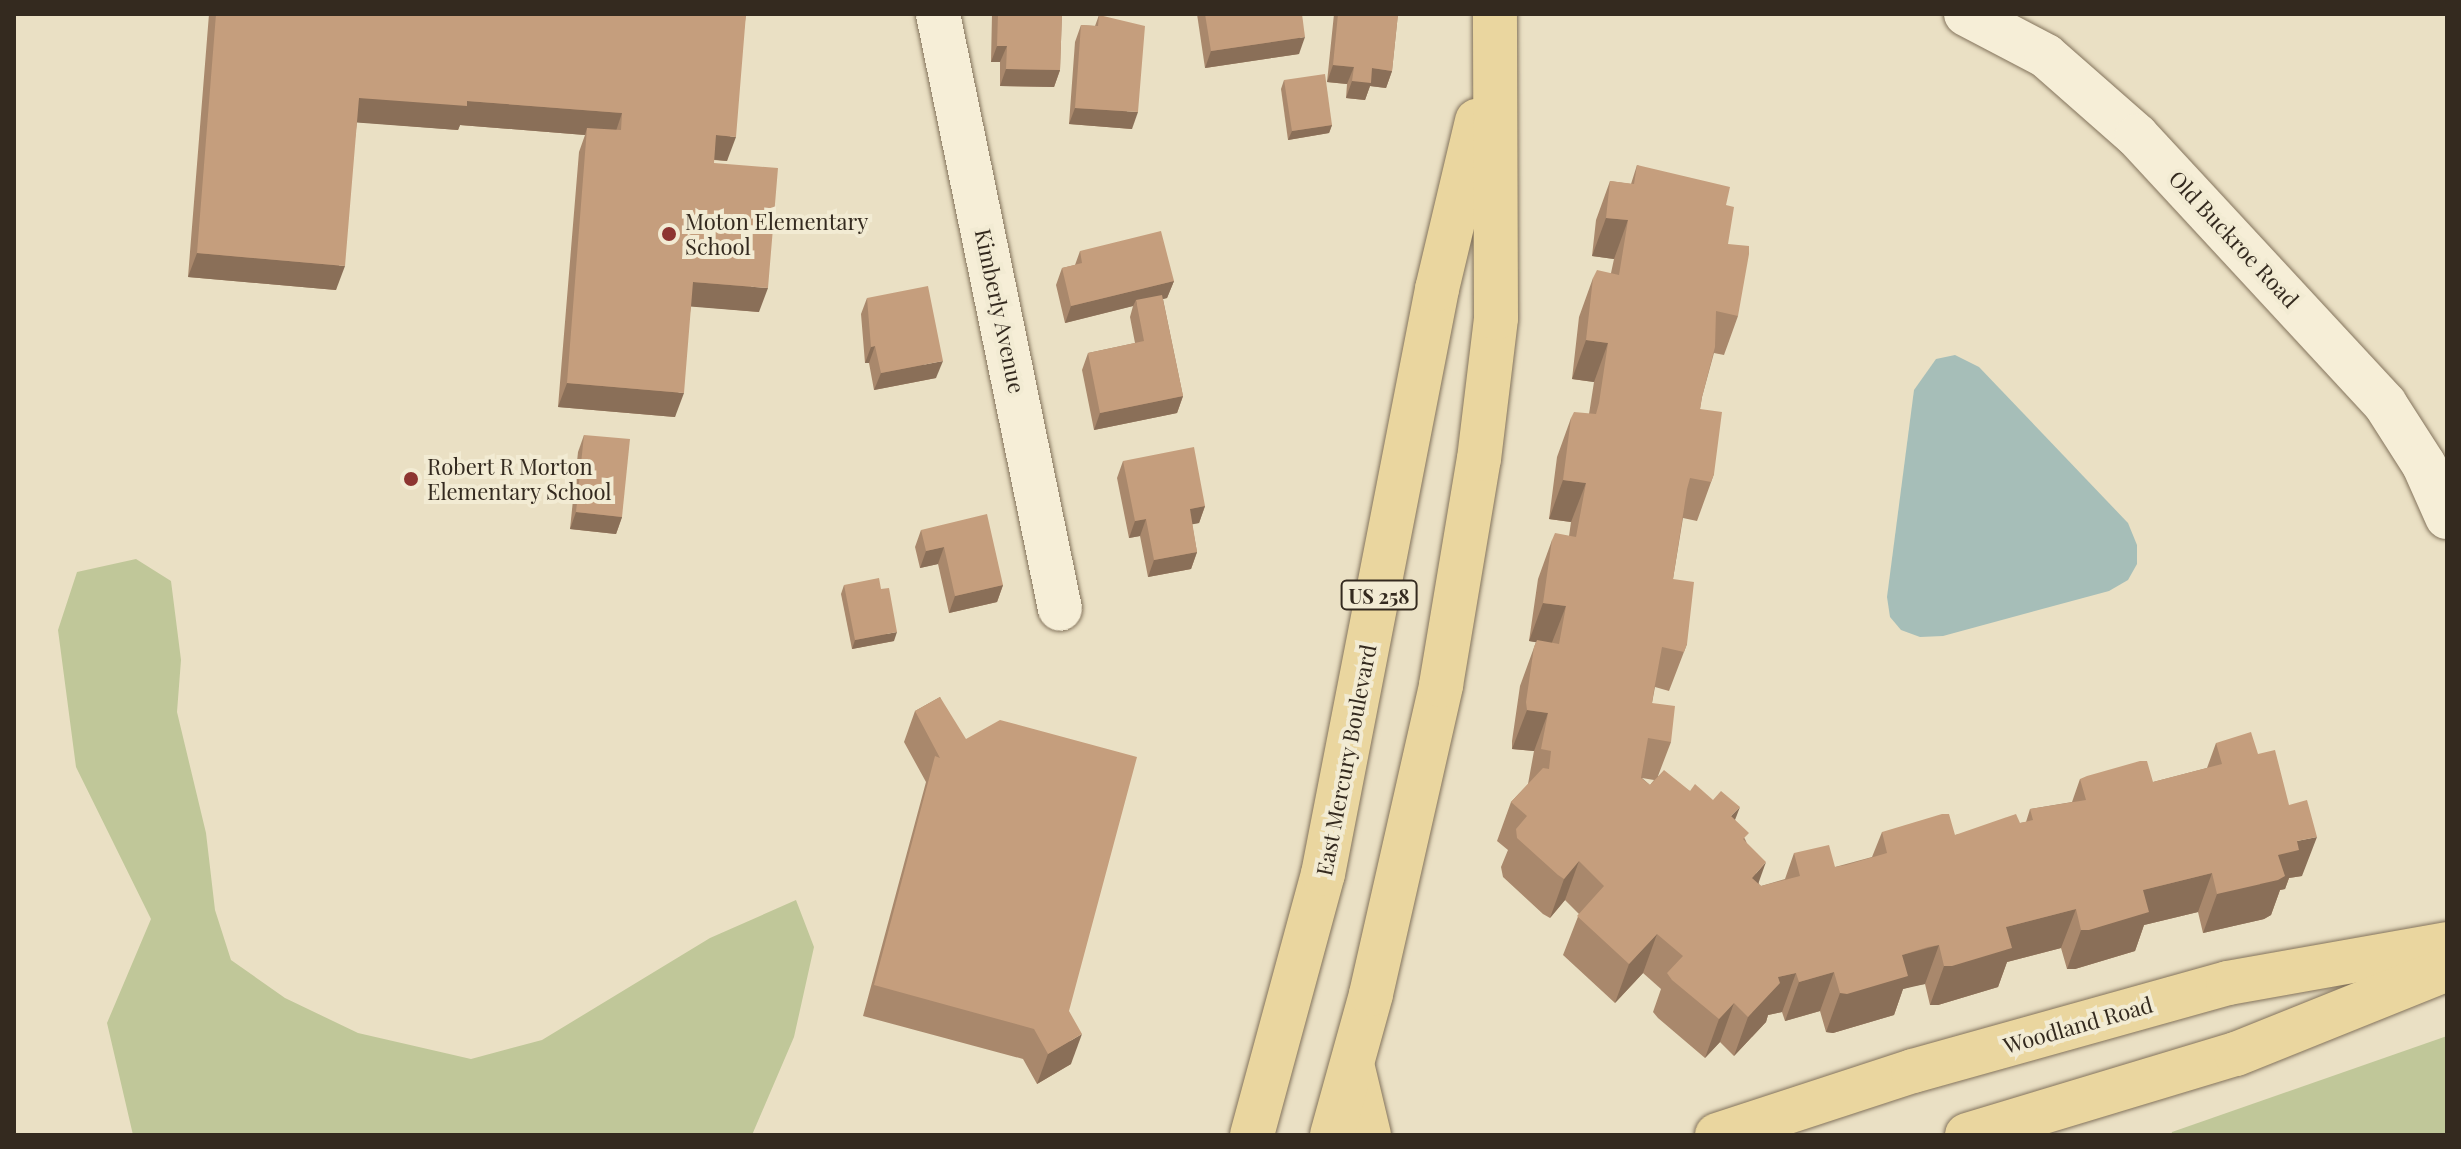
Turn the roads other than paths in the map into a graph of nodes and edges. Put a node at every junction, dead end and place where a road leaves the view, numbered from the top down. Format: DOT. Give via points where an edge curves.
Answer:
graph roads {
  1 [pos="938,14"];
  2 [pos="1966,14"];
  3 [pos="1494,34"];
  4 [pos="2447,517"];
  5 [pos="1060,609"];
  6 [pos="2447,944"];
  7 [pos="2447,969"];
  8 [pos="1352,1063"];
  9 [pos="1252,1135"];
  10 [pos="1332,1135"];
  11 [pos="1369,1135"];
  12 [pos="1717,1135"];
  13 [pos="1967,1135"];
  1 -- 5 [label="street, Kimberly Avenue"];
  2 -- 4 [label="street, Old Buckroe Road" via="2046,56 2147,146 2376,393 2408,435"];
  3 -- 8 [label="main road, East Mercury Boulevard / US 258" via="1496,318 1479,459 1441,685"];
  3 -- 9 [label="main road, East Mercury Boulevard / US 258" via="1437,289 1323,874"];
  6 -- 12 [label="main road, Woodland Road" via="2228,983 1913,1071"];
  7 -- 13 [label="main road" via="2236,1054"];
  8 -- 10 [label="main road, East Mercury Boulevard / US 258"];
  8 -- 11 [label="main road"];
}
